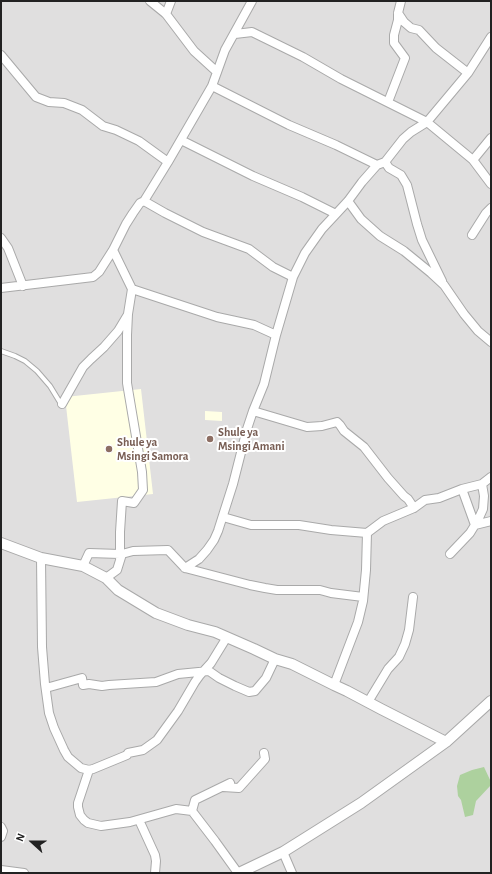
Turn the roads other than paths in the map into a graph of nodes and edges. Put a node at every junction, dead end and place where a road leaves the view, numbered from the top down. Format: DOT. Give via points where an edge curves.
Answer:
graph roads {
  1 [pos="150,1"];
  2 [pos="171,1"];
  3 [pos="252,1"];
  4 [pos="401,1"];
  5 [pos="398,13"];
  6 [pos="166,14"];
  7 [pos="234,34"];
  8 [pos="491,37"];
  9 [pos="1,55"];
  10 [pos="217,72"];
  11 [pos="468,73"];
  12 [pos="212,86"];
  13 [pos="388,102"];
  14 [pos="427,122"];
  15 [pos="491,138"];
  16 [pos="181,140"];
  17 [pos="473,160"];
  18 [pos="168,162"];
  19 [pos="381,163"];
  20 [pos="491,184"];
  21 [pos="144,201"];
  22 [pos="348,201"];
  23 [pos="491,208"];
  24 [pos="336,214"];
  25 [pos="472,235"];
  26 [pos="1,238"];
  27 [pos="113,250"];
  28 [pos="294,278"];
  29 [pos="444,285"];
  30 [pos="23,286"];
  31 [pos="1,288"];
  32 [pos="132,289"];
  33 [pos="128,314"];
  34 [pos="276,335"];
  35 [pos="491,342"];
  36 [pos="1,351"];
  37 [pos="62,404"];
  38 [pos="253,411"];
  39 [pos="491,477"];
  40 [pos="482,484"];
  41 [pos="462,489"];
  42 [pos="414,508"];
  43 [pos="222,517"];
  44 [pos="491,521"];
  45 [pos="475,525"];
  46 [pos="367,533"];
  47 [pos="1,543"];
  48 [pos="450,554"];
  49 [pos="120,556"];
  50 [pos="41,558"];
  51 [pos="83,566"];
  52 [pos="185,568"];
  53 [pos="106,578"];
  54 [pos="363,597"];
  55 [pos="413,597"];
  56 [pos="227,637"];
  57 [pos="275,659"];
  58 [pos="204,672"];
  59 [pos="334,685"];
  60 [pos="46,688"];
  61 [pos="491,701"];
  62 [pos="368,702"];
  63 [pos="446,742"];
  64 [pos="264,753"];
  65 [pos="89,770"];
  66 [pos="230,783"];
  67 [pos="221,787"];
  68 [pos="192,811"];
  69 [pos="139,820"];
  70 [pos="1,827"];
  71 [pos="1,837"];
  72 [pos="283,852"];
  73 [pos="1,870"];
  74 [pos="24,873"];
  75 [pos="155,873"];
  76 [pos="239,873"];
  77 [pos="292,873"];
  1 -- 6 [label="street"];
  2 -- 6 [label="street"];
  3 -- 7 [label="street"];
  4 -- 5 [label="street"];
  5 -- 11 [label="street" via="411,28 419,30 436,48"];
  5 -- 13 [label="street" via="394,43 405,58"];
  6 -- 10 [label="street" via="194,51"];
  7 -- 10 [label="street"];
  7 -- 13 [label="street" via="252,32 303,56 341,79"];
  8 -- 11 [label="street"];
  9 -- 18 [label="street" via="36,96 82,110 103,126 139,141"];
  10 -- 12 [label="street"];
  11 -- 14 [label="street"];
  12 -- 16 [label="street"];
  12 -- 19 [label="street" via="289,125"];
  13 -- 14 [label="street"];
  14 -- 17 [label="street"];
  14 -- 19 [label="street" via="403,139"];
  15 -- 17 [label="street"];
  16 -- 18 [label="street"];
  16 -- 24 [label="street"];
  17 -- 20 [label="street"];
  18 -- 21 [label="street"];
  19 -- 22 [label="street"];
  19 -- 29 [label="street" via="401,175 407,185 422,240"];
  21 -- 27 [label="street" via="126,224"];
  21 -- 28 [label="street" via="203,232 248,249 272,267"];
  22 -- 24 [label="street"];
  22 -- 29 [label="street" via="361,219 380,236"];
  23 -- 25 [label="street"];
  24 -- 28 [label="street" via="306,253"];
  26 -- 30 [label="street" via="8,248"];
  27 -- 30 [label="street" via="93,277"];
  27 -- 32 [label="street"];
  28 -- 34 [label="street"];
  29 -- 35 [label="street" via="478,331"];
  30 -- 31 [label="street"];
  32 -- 33 [label="street"];
  32 -- 34 [label="street" via="217,318 254,325"];
  33 -- 37 [label="street" via="118,331 83,367"];
  33 -- 49 [label="street" via="127,383 143,490 134,503 122,501"];
  34 -- 38 [label="street" via="264,384"];
  36 -- 37 [label="lane" via="25,361 37,371"];
  38 -- 42 [label="street" via="307,428 337,422 364,447"];
  38 -- 43 [label="street"];
  39 -- 40 [label="street"];
  40 -- 41 [label="street"];
  40 -- 45 [label="street" via="483,509"];
  41 -- 42 [label="street" via="439,498 425,500"];
  41 -- 45 [label="street"];
  42 -- 46 [label="street" via="383,521"];
  43 -- 46 [label="street" via="251,525 299,525"];
  43 -- 52 [label="street" via="216,536 207,550 200,559"];
  44 -- 45 [label="street"];
  45 -- 48 [label="street"];
  46 -- 54 [label="street"];
  47 -- 50 [label="street"];
  49 -- 51 [label="street" via="89,553"];
  49 -- 52 [label="street" via="133,550 168,550"];
  49 -- 53 [label="street" via="117,570"];
  50 -- 51 [label="street"];
  50 -- 60 [label="street" via="42,647"];
  51 -- 53 [label="street"];
  52 -- 54 [label="street" via="250,586 277,590 320,590 331,594"];
  53 -- 56 [label="street" via="118,590 156,613"];
  54 -- 59 [label="street" via="358,622"];
  55 -- 62 [label="street" via="405,644"];
  56 -- 57 [label="street"];
  56 -- 58 [label="street"];
  57 -- 58 [label="street" via="256,691 249,692 209,671"];
  57 -- 59 [label="street" via="292,664"];
  58 -- 60 [label="street" via="178,674 156,682 102,686 83,685 82,678"];
  58 -- 65 [label="street" via="157,740 143,750 128,753"];
  59 -- 62 [label="street"];
  60 -- 65 [label="street" via="49,712 64,750 81,768"];
  61 -- 63 [label="street"];
  62 -- 63 [label="street"];
  63 -- 72 [label="street" via="361,803"];
  64 -- 67 [label="street" via="265,758 239,788"];
  65 -- 69 [label="street" via="78,803 80,816 88,823 101,826"];
  66 -- 67 [label="street"];
  67 -- 68 [label="street" via="195,800"];
  68 -- 69 [label="street" via="176,810"];
  68 -- 76 [label="street"];
  69 -- 75 [label="street" via="155,855"];
  70 -- 71 [label="street"];
  72 -- 76 [label="street"];
  72 -- 77 [label="street"];
  73 -- 74 [label="street"];
}
